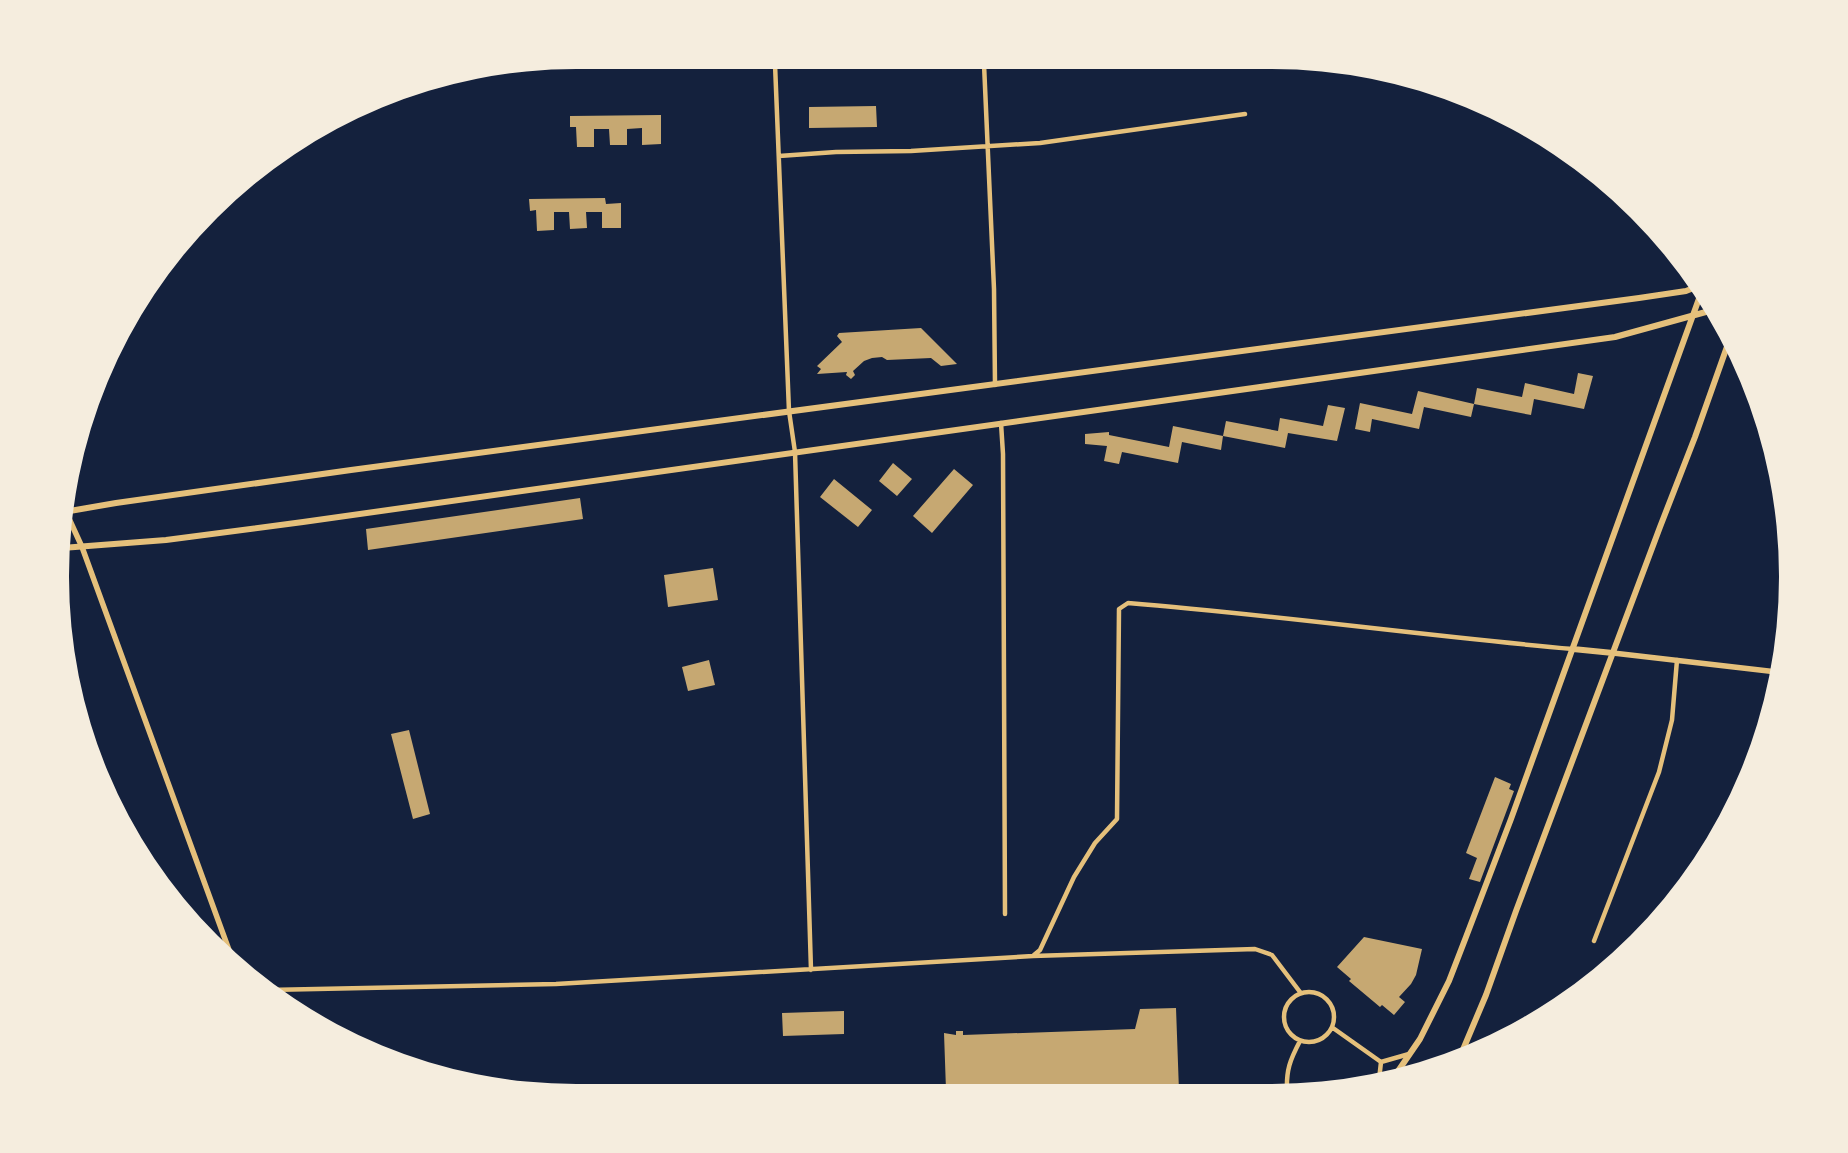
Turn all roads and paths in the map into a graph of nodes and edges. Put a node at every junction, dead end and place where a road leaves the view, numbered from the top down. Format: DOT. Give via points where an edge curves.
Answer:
graph roads {
  1 [pos="775,69"];
  2 [pos="984,69"];
  3 [pos="1245,114"];
  4 [pos="988,146"];
  5 [pos="779,156"];
  6 [pos="1690,289"];
  7 [pos="1698,301"];
  8 [pos="1705,312"];
  9 [pos="1694,315"];
  10 [pos="1726,350"];
  11 [pos="995,385"];
  12 [pos="789,410"];
  13 [pos="1001,423"];
  14 [pos="796,452"];
  15 [pos="73,510"];
  16 [pos="72,525"];
  17 [pos="82,546"];
  18 [pos="70,547"];
  19 [pos="1573,649"];
  20 [pos="1613,653"];
  21 [pos="1677,660"];
  22 [pos="1770,671"];
  23 [pos="1005,914"];
  24 [pos="1594,941"];
  25 [pos="227,945"];
  26 [pos="1033,956"];
  27 [pos="811,970"];
  28 [pos="281,990"];
  29 [pos="1300,992"];
  30 [pos="1333,1028"];
  31 [pos="1300,1041"];
  32 [pos="1464,1047"];
  33 [pos="1411,1053"];
  34 [pos="1381,1062"];
  35 [pos="1401,1067"];
  36 [pos="1380,1072"];
  37 [pos="1286,1084"];
  1 -- 5 [label="street"];
  2 -- 4 [label="street"];
  3 -- 4 [label="street" via="1040,143"];
  4 -- 5 [label="street"];
  4 -- 11 [label="street"];
  5 -- 12 [label="street"];
  6 -- 11 [label="main road"];
  7 -- 9 [label="main road"];
  8 -- 9 [label="main road"];
  9 -- 13 [label="main road" via="1615,337"];
  9 -- 19 [label="main road"];
  10 -- 20 [label="main road"];
  11 -- 12 [label="main road"];
  12 -- 14 [label="street"];
  12 -- 15 [label="main road"];
  13 -- 14 [label="main road"];
  13 -- 23 [label="street"];
  14 -- 17 [label="main road" via="166,540"];
  14 -- 27 [label="street"];
  16 -- 17 [label="street"];
  17 -- 18 [label="main road"];
  17 -- 25 [label="street"];
  19 -- 20 [label="main road"];
  19 -- 26 [label="street" via="1128,603 1119,609 1117,818 1095,843 1074,877 1040,950"];
  19 -- 33 [label="main road" via="1466,938"];
  20 -- 21 [label="street"];
  20 -- 32 [label="main road"];
  21 -- 22 [label="street"];
  21 -- 24 [label="street" via="1672,720 1659,772"];
  26 -- 27 [label="street"];
  26 -- 29 [label="street" via="1255,949 1272,955"];
  27 -- 28 [label="street" via="556,984"];
  29 -- 30 [label="street" via="1319,993 1328,999 1335,1017"];
  29 -- 31 [label="street" via="1290,999 1284,1018 1286,1028"];
  30 -- 31 [label="street" via="1316,1042"];
  30 -- 34 [label="street"];
  31 -- 37 [label="street" via="1290,1060"];
  33 -- 34 [label="street"];
  33 -- 35 [label="main road"];
  34 -- 36 [label="street"];
}
